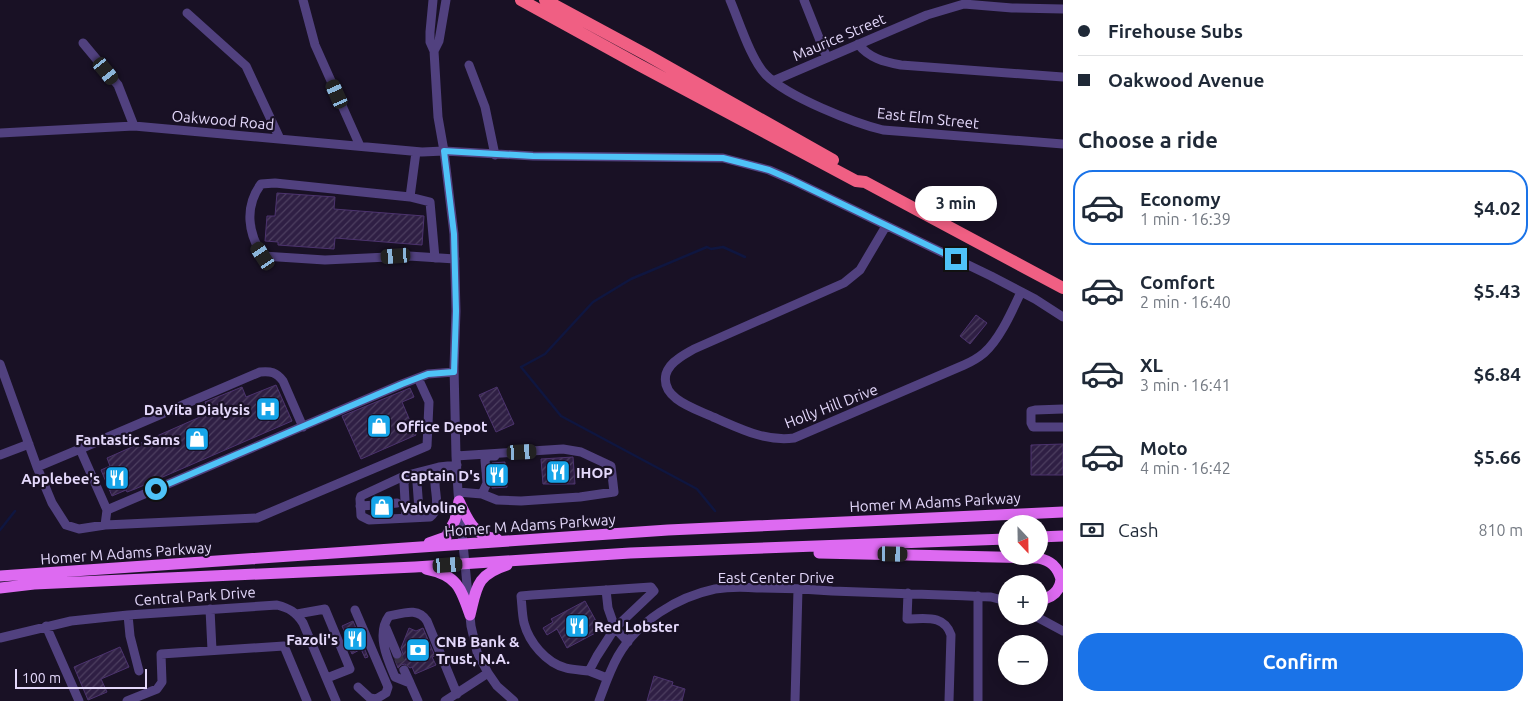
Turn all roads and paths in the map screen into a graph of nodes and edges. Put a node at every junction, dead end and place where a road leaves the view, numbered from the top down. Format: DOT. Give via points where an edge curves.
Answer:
graph roads {
  1 [pos="303,0"];
  2 [pos="433,0"];
  3 [pos="446,0"];
  4 [pos="521,0"];
  5 [pos="545,0"];
  6 [pos="730,0"];
  7 [pos="804,0"];
  8 [pos="972,2"];
  9 [pos="1063,8"];
  10 [pos="187,13"];
  11 [pos="83,43"];
  12 [pos="858,44"];
  13 [pos="434,51"];
  14 [pos="826,58"];
  15 [pos="469,65"];
  16 [pos="1063,77"];
  17 [pos="773,81"];
  18 [pos="134,126"];
  19 [pos="0,133"];
  20 [pos="280,139"];
  21 [pos="1063,144"];
  22 [pos="360,146"];
  23 [pos="444,151"];
  24 [pos="416,152"];
  25 [pos="495,155"];
  26 [pos="865,182"];
  27 [pos="410,197"];
  28 [pos="886,226"];
  29 [pos="434,258"];
  30 [pos="455,259"];
  31 [pos="1063,288"];
  32 [pos="1021,292"];
  33 [pos="1063,317"];
  34 [pos="0,364"];
  35 [pos="454,372"];
  36 [pos="418,378"];
  37 [pos="1063,409"];
  38 [pos="303,427"];
  39 [pos="1063,427"];
  40 [pos="29,444"];
  41 [pos="80,449"];
  42 [pos="509,453"];
  43 [pos="0,455"];
  44 [pos="456,460"];
  45 [pos="37,467"];
  46 [pos="439,467"];
  47 [pos="429,469"];
  48 [pos="482,494"];
  49 [pos="458,497"];
  50 [pos="376,505"];
  51 [pos="360,506"];
  52 [pos="107,510"];
  53 [pos="1063,512"];
  54 [pos="424,517"];
  55 [pos="406,518"];
  56 [pos="106,525"];
  57 [pos="1063,536"];
  58 [pos="1048,537"];
  59 [pos="998,538"];
  60 [pos="518,541"];
  61 [pos="463,545"];
  62 [pos="410,548"];
  63 [pos="630,553"];
  64 [pos="521,560"];
  65 [pos="465,564"];
  66 [pos="415,567"];
  67 [pos="0,576"];
  68 [pos="0,588"];
  69 [pos="798,589"];
  70 [pos="606,590"];
  71 [pos="908,593"];
  72 [pos="978,596"];
  73 [pos="1048,597"];
  74 [pos="998,600"];
  75 [pos="210,609"];
  76 [pos="355,610"];
  77 [pos="128,614"];
  78 [pos="297,614"];
  79 [pos="470,615"];
  80 [pos="384,623"];
  81 [pos="1048,623"];
  82 [pos="46,626"];
  83 [pos="615,628"];
  84 [pos="1063,631"];
  85 [pos="0,638"];
  86 [pos="628,642"];
  87 [pos="212,650"];
  88 [pos="397,654"];
  89 [pos="404,670"];
  90 [pos="139,671"];
  91 [pos="590,671"];
  92 [pos="488,673"];
  93 [pos="327,678"];
  94 [pos="607,678"];
  95 [pos="410,683"];
  96 [pos="358,687"];
  97 [pos="457,694"];
  98 [pos="78,701"];
  99 [pos="127,701"];
  100 [pos="307,701"];
  101 [pos="336,701"];
  102 [pos="418,701"];
  103 [pos="445,701"];
  104 [pos="514,701"];
  105 [pos="599,701"];
  106 [pos="795,701"];
  107 [pos="949,701"];
  108 [pos="978,701"];
  1 -- 22 [label="street" via="315,45"];
  2 -- 13 [label="street" via="430,42"];
  3 -- 13 [label="street"];
  4 -- 26 [label="highway" via="856,182"];
  5 -- 26 [label="highway" via="861,175"];
  6 -- 17 [label="street, East Elm Street" via="760,67"];
  7 -- 14 [label="street"];
  8 -- 9 [label="street, Maurice Street" via="1012,8"];
  8 -- 12 [label="street, Maurice Street" via="927,15"];
  10 -- 20 [label="street" via="246,66"];
  11 -- 18 [label="street" via="118,86"];
  12 -- 14 [label="street, Maurice Street"];
  12 -- 16 [label="street" via="872,57 901,65"];
  13 -- 23 [label="street"];
  14 -- 17 [label="street, Maurice Street"];
  15 -- 25 [label="street" via="485,107"];
  17 -- 21 [label="street, East Elm Street" via="803,100 883,130"];
  18 -- 19 [label="street, Oakwood Road"];
  18 -- 20 [label="street, Oakwood Road"];
  20 -- 22 [label="street, Oakwood Road"];
  22 -- 24 [label="street, Oakwood Road"];
  23 -- 24 [label="street, Oakwood Road"];
  23 -- 25 [label="street, Oakwood Road"];
  23 -- 30 [label="street"];
  24 -- 27 [label="street"];
  25 -- 28 [label="street, Oakwood Road" via="723,158 769,170"];
  26 -- 31 [label="highway"];
  27 -- 29 [label="street" via="430,202"];
  27 -- 29 [label="street" via="261,184 255,193 249,217 256,245 263,256 325,260"];
  28 -- 32 [label="street, Oakwood Road"];
  28 -- 32 [label="street, Holly Hill Drive" via="860,270 844,283 678,359 666,378 671,394 683,404 756,435 780,440 794,438 976,359 997,336"];
  29 -- 30 [label="street"];
  30 -- 35 [label="street"];
  32 -- 33 [label="street, Oakwood Road"];
  34 -- 40 [label="street"];
  35 -- 36 [label="street"];
  35 -- 44 [label="street"];
  36 -- 38 [label="street"];
  36 -- 56 [label="street" via="429,402 427,446 257,518"];
  37 -- 39 [label="street" via="1031,411 1031,423 1033,427"];
  38 -- 41 [label="street" via="279,375 260,372"];
  38 -- 52 [label="street"];
  40 -- 43 [label="street"];
  40 -- 45 [label="street"];
  41 -- 45 [label="street"];
  41 -- 52 [label="street"];
  42 -- 44 [label="street"];
  42 -- 48 [label="street" via="488,456 485,460 487,483"];
  42 -- 48 [label="street" via="563,449 581,452 612,466 614,492 521,500 496,500"];
  44 -- 46 [label="street"];
  44 -- 49 [label="street"];
  45 -- 56 [label="street" via="52,504 66,525 78,529"];
  46 -- 47 [label="street"];
  46 -- 54 [label="street" via="435,483 437,509 435,514"];
  46 -- 54 [label="street" via="417,483 419,510"];
  47 -- 51 [label="street" via="404,476 366,494 360,500"];
  47 -- 55 [label="street" via="407,478 404,483"];
  48 -- 49 [label="street"];
  49 -- 60 [label="main road" via="471,527 492,539"];
  49 -- 61 [label="street"];
  49 -- 62 [label="main road" via="455,520 446,537"];
  50 -- 51 [label="street"];
  51 -- 55 [label="street" via="361,516 369,520"];
  52 -- 56 [label="street"];
  53 -- 60 [label="main road, Homer M Adams Parkway" via="668,530"];
  54 -- 55 [label="street"];
  57 -- 58 [label="main road"];
  59 -- 63 [label="main road, Homer M Adams Parkway"];
  60 -- 61 [label="main road, Homer M Adams Parkway"];
  61 -- 62 [label="main road, Homer M Adams Parkway"];
  61 -- 65 [label="street"];
  62 -- 67 [label="main road, Homer M Adams Parkway"];
  63 -- 64 [label="main road, Homer M Adams Parkway"];
  63 -- 73 [label="main road" via="780,552 1038,558 1055,566 1061,579 1061,585"];
  64 -- 65 [label="main road, Homer M Adams Parkway"];
  64 -- 79 [label="main road" via="486,574 478,585"];
  65 -- 66 [label="main road, Homer M Adams Parkway"];
  65 -- 79 [label="street"];
  66 -- 68 [label="main road, Homer M Adams Parkway"];
  66 -- 79 [label="main road" via="436,571 457,583"];
  69 -- 71 [label="street, East Center Drive"];
  69 -- 86 [label="street, East Center Drive" via="732,587 697,594 667,607"];
  69 -- 106 [label="street"];
  70 -- 83 [label="street"];
  70 -- 83 [label="street" via="651,586 654,591"];
  70 -- 91 [label="street" via="521,596 525,625 539,650 564,668"];
  71 -- 72 [label="street, East Center Drive"];
  71 -- 107 [label="street" via="907,618 939,620 949,628"];
  72 -- 74 [label="street, East Center Drive"];
  72 -- 108 [label="street"];
  75 -- 77 [label="street, Central Park Drive"];
  75 -- 78 [label="street, Central Park Drive" via="277,605"];
  75 -- 87 [label="street"];
  76 -- 96 [label="street" via="388,687 376,699"];
  77 -- 82 [label="street, Central Park Drive"];
  77 -- 90 [label="street"];
  78 -- 93 [label="street"];
  78 -- 93 [label="street" via="325,609 350,669"];
  79 -- 92 [label="street" via="473,639"];
  80 -- 88 [label="street"];
  80 -- 95 [label="street" via="384,652 395,677"];
  80 -- 97 [label="street" via="389,616 423,614"];
  81 -- 84 [label="street"];
  82 -- 85 [label="street, Central Park Drive"];
  82 -- 98 [label="street"];
  83 -- 86 [label="street"];
  83 -- 91 [label="street"];
  86 -- 94 [label="street, East Center Drive"];
  87 -- 99 [label="street" via="161,654 162,682 157,689"];
  87 -- 100 [label="street" via="284,646"];
  89 -- 95 [label="street"];
  91 -- 94 [label="street"];
  92 -- 97 [label="street"];
  92 -- 104 [label="street"];
  93 -- 101 [label="street"];
  94 -- 105 [label="street, East Center Drive"];
  95 -- 102 [label="street"];
  97 -- 103 [label="street"];
}
